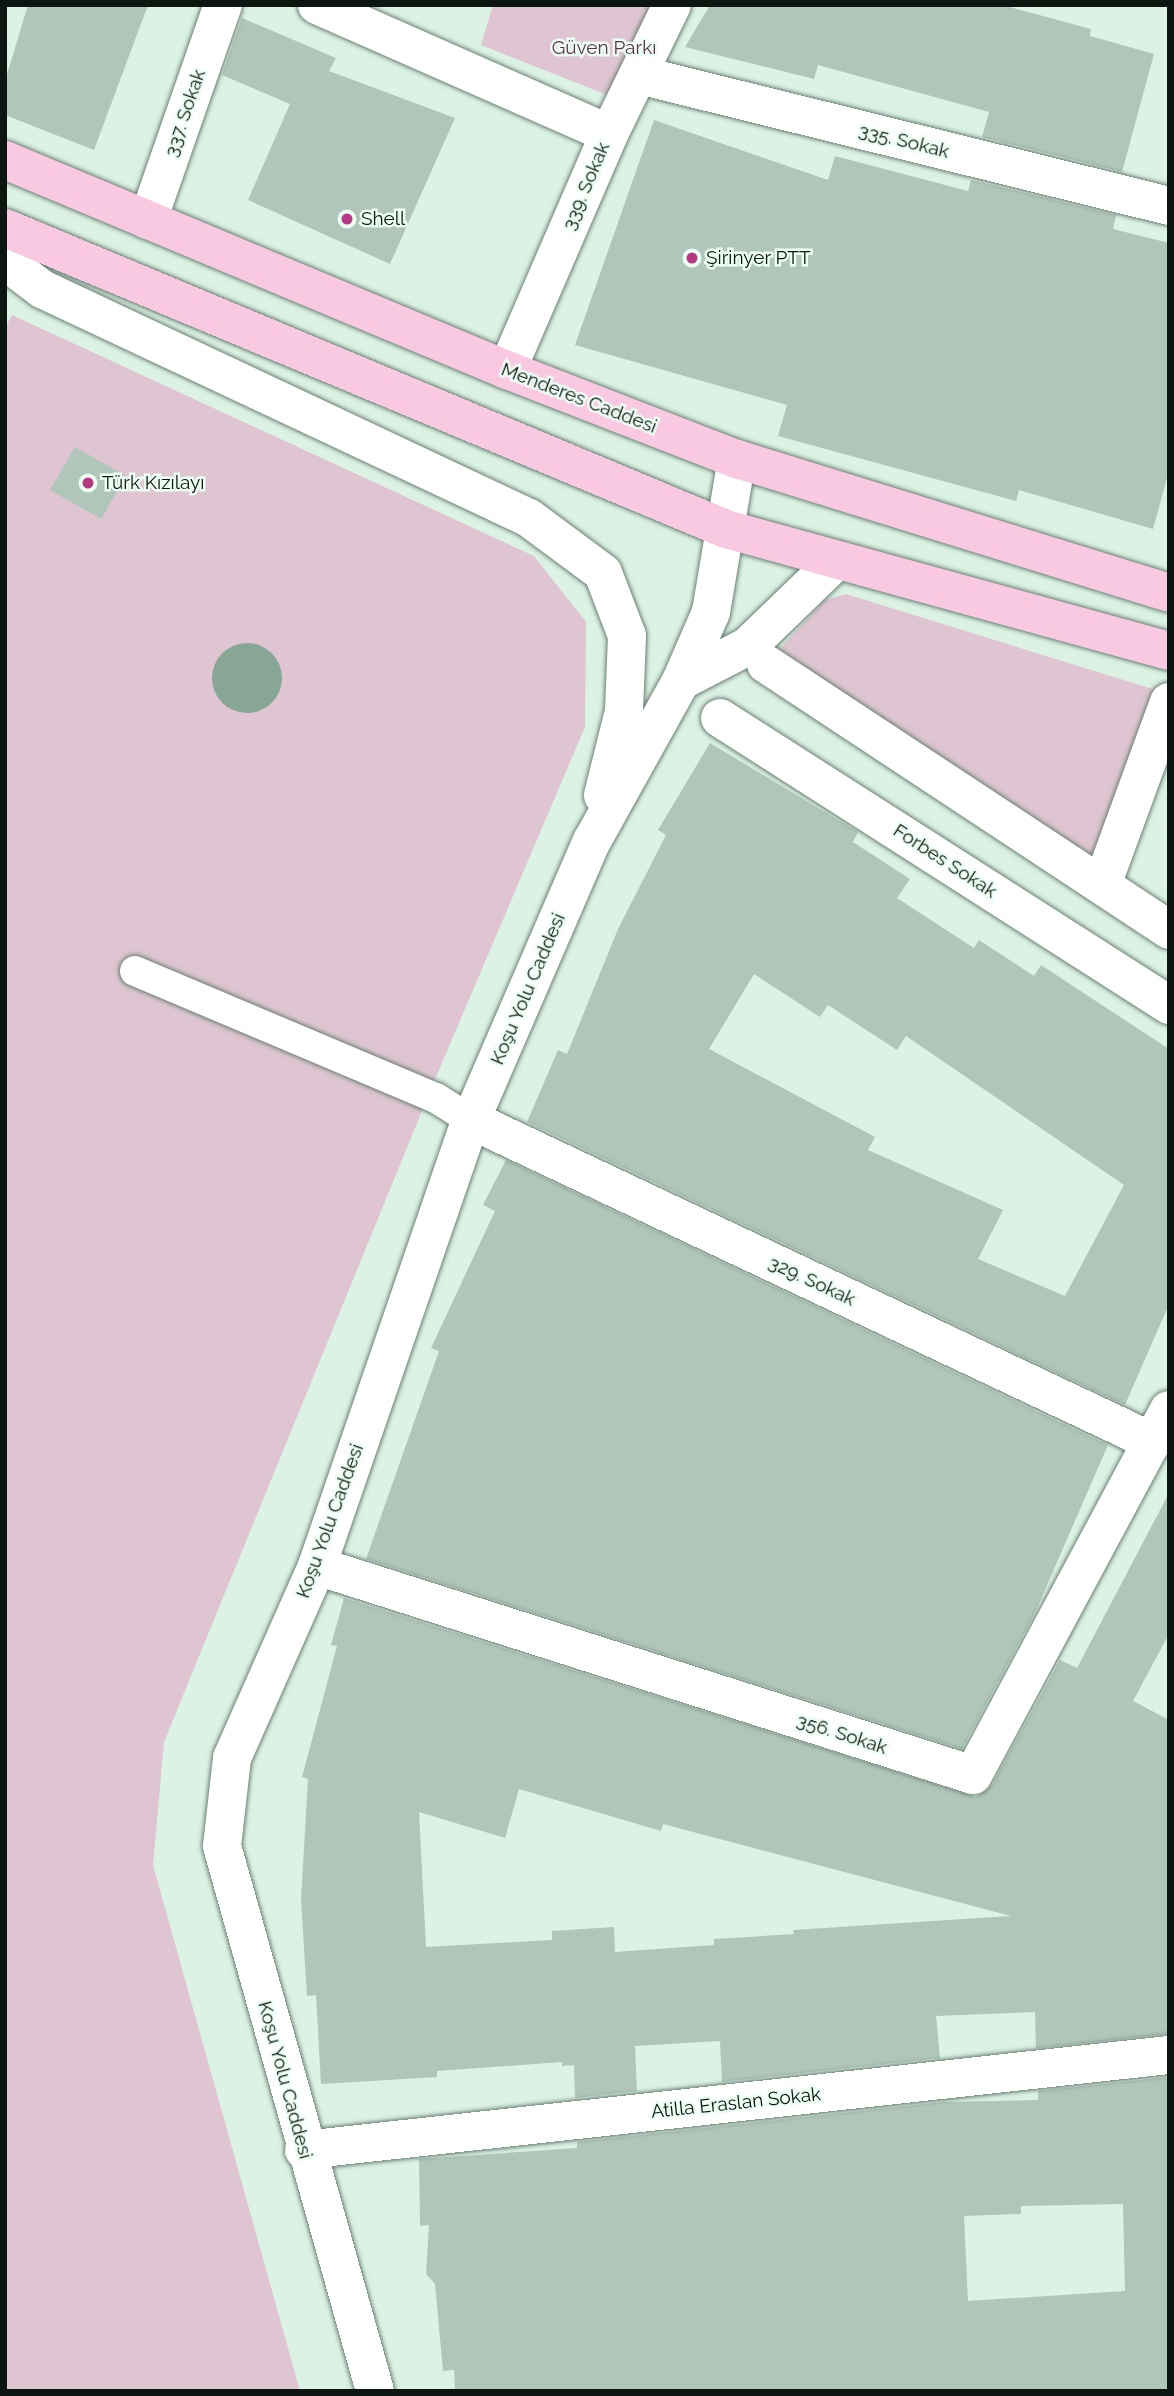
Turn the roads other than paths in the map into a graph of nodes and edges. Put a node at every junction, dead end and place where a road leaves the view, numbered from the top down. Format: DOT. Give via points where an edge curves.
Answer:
graph roads {
  1 [pos="223,5"];
  2 [pos="317,5"];
  3 [pos="672,5"];
  4 [pos="639,75"];
  5 [pos="608,134"];
  6 [pos="5,160"];
  7 [pos="1169,206"];
  8 [pos="148,220"];
  9 [pos="5,228"];
  10 [pos="5,261"];
  11 [pos="507,370"];
  12 [pos="737,459"];
  13 [pos="726,529"];
  14 [pos="837,559"];
  15 [pos="1169,593"];
  16 [pos="1169,651"];
  17 [pos="766,664"];
  18 [pos="681,681"];
  19 [pos="1169,702"];
  20 [pos="720,718"];
  21 [pos="592,841"];
  22 [pos="1102,885"];
  23 [pos="1169,930"];
  24 [pos="135,971"];
  25 [pos="1169,1005"];
  26 [pos="471,1120"];
  27 [pos="1161,1426"];
  28 [pos="317,1566"];
  29 [pos="1169,2055"];
  30 [pos="304,2150"];
  31 [pos="375,2391"];
  1 -- 8 [label="street, 337. Sokak"];
  2 -- 5 [label="street"];
  3 -- 4 [label="street, 339. Sokak"];
  4 -- 5 [label="street, 339. Sokak"];
  4 -- 7 [label="street, 335. Sokak"];
  5 -- 11 [label="street, 339. Sokak"];
  6 -- 8 [label="main road, Menderes Caddesi"];
  8 -- 11 [label="main road, Menderes Caddesi"];
  9 -- 13 [label="main road"];
  10 -- 21 [label="street" via="42,289 528,518 603,573 627,636 624,711"];
  11 -- 12 [label="main road, Menderes Caddesi"];
  12 -- 13 [label="street, Koşu Yolu Caddesi"];
  12 -- 15 [label="main road, Menderes Caddesi"];
  13 -- 14 [label="main road"];
  13 -- 18 [label="street, Koşu Yolu Caddesi" via="711,612"];
  14 -- 16 [label="main road"];
  14 -- 18 [label="street" via="748,646"];
  17 -- 22 [label="street"];
  18 -- 21 [label="street, Koşu Yolu Caddesi"];
  19 -- 22 [label="street"];
  20 -- 25 [label="street, Forbes Sokak"];
  21 -- 26 [label="street, Koşu Yolu Caddesi"];
  22 -- 23 [label="street"];
  24 -- 26 [label="lane" via="436,1097"];
  26 -- 27 [label="street, 329. Sokak"];
  26 -- 28 [label="street, Koşu Yolu Caddesi"];
  27 -- 28 [label="street, 356. Sokak" via="973,1775"];
  28 -- 30 [label="street, Koşu Yolu Caddesi" via="232,1758 222,1846"];
  29 -- 30 [label="street, Atilla Eraslan Sokak"];
  30 -- 31 [label="street, Koşu Yolu Caddesi"];
}
